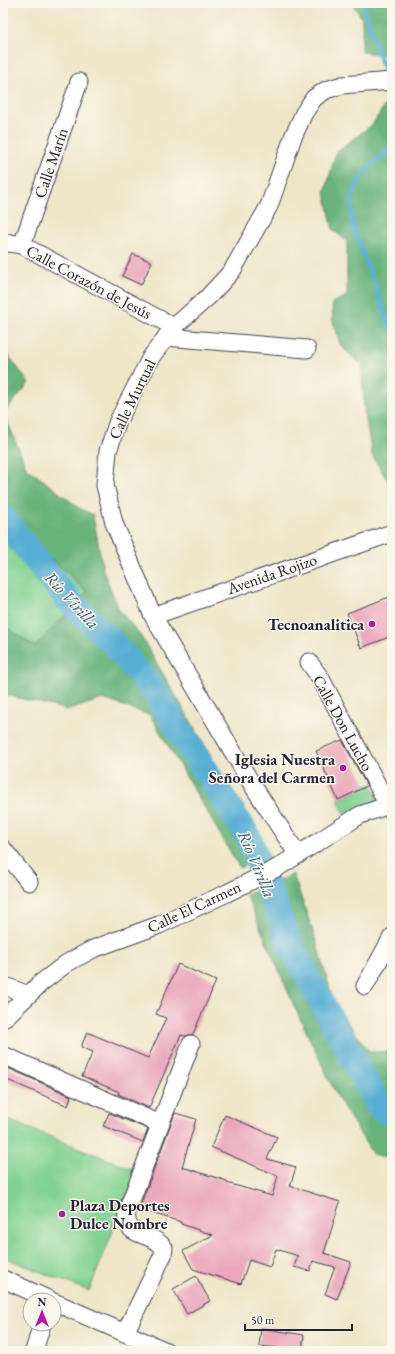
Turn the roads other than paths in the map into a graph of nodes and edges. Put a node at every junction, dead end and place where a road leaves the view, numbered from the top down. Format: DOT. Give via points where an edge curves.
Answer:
graph roads {
  1 [pos="392,81"];
  2 [pos="79,82"];
  3 [pos="3,242"];
  4 [pos="22,245"];
  5 [pos="170,332"];
  6 [pos="307,349"];
  7 [pos="392,532"];
  8 [pos="153,616"];
  9 [pos="309,662"];
  10 [pos="390,804"];
  11 [pos="3,849"];
  12 [pos="298,855"];
  13 [pos="29,882"];
  14 [pos="392,937"];
  15 [pos="3,985"];
  16 [pos="366,986"];
  17 [pos="28,995"];
  18 [pos="3,1018"];
  19 [pos="191,1044"];
  20 [pos="3,1055"];
  21 [pos="160,1124"];
  22 [pos="3,1279"];
  23 [pos="31,1292"];
  24 [pos="62,1305"];
  25 [pos="40,1332"];
  26 [pos="125,1333"];
  27 [pos="34,1351"];
  28 [pos="166,1351"];
  1 -- 5 [label="street, Calle Murtual" via="342,85 326,90 314,98 293,137 269,206 232,271"];
  2 -- 4 [label="street, Calle Marín"];
  3 -- 4 [label="street, Calle Corazón de Jesús"];
  4 -- 5 [label="street, Calle Corazón de Jesús"];
  5 -- 6 [label="street"];
  5 -- 8 [label="street, Calle Murtual" via="151,357 118,421 108,451 105,485 114,523"];
  7 -- 8 [label="street, Avenida Rojizo"];
  8 -- 12 [label="street, Calle Murtual" via="253,786"];
  9 -- 10 [label="street, Calle Don Lucho" via="321,679"];
  10 -- 12 [label="street, Calle El Carmen" via="360,816"];
  11 -- 13 [label="street"];
  12 -- 17 [label="street, Calle El Carmen" via="277,868 159,925 93,949 67,964"];
  14 -- 16 [label="street"];
  15 -- 17 [label="street"];
  17 -- 18 [label="street, Calle El Carmen"];
  19 -- 21 [label="street"];
  20 -- 21 [label="street"];
  21 -- 26 [label="street" via="127,1211 126,1222 130,1228 160,1243 164,1248 163,1255"];
  22 -- 23 [label="street"];
  24 -- 26 [label="street"];
  25 -- 27 [label="street"];
  26 -- 28 [label="street"];
}
